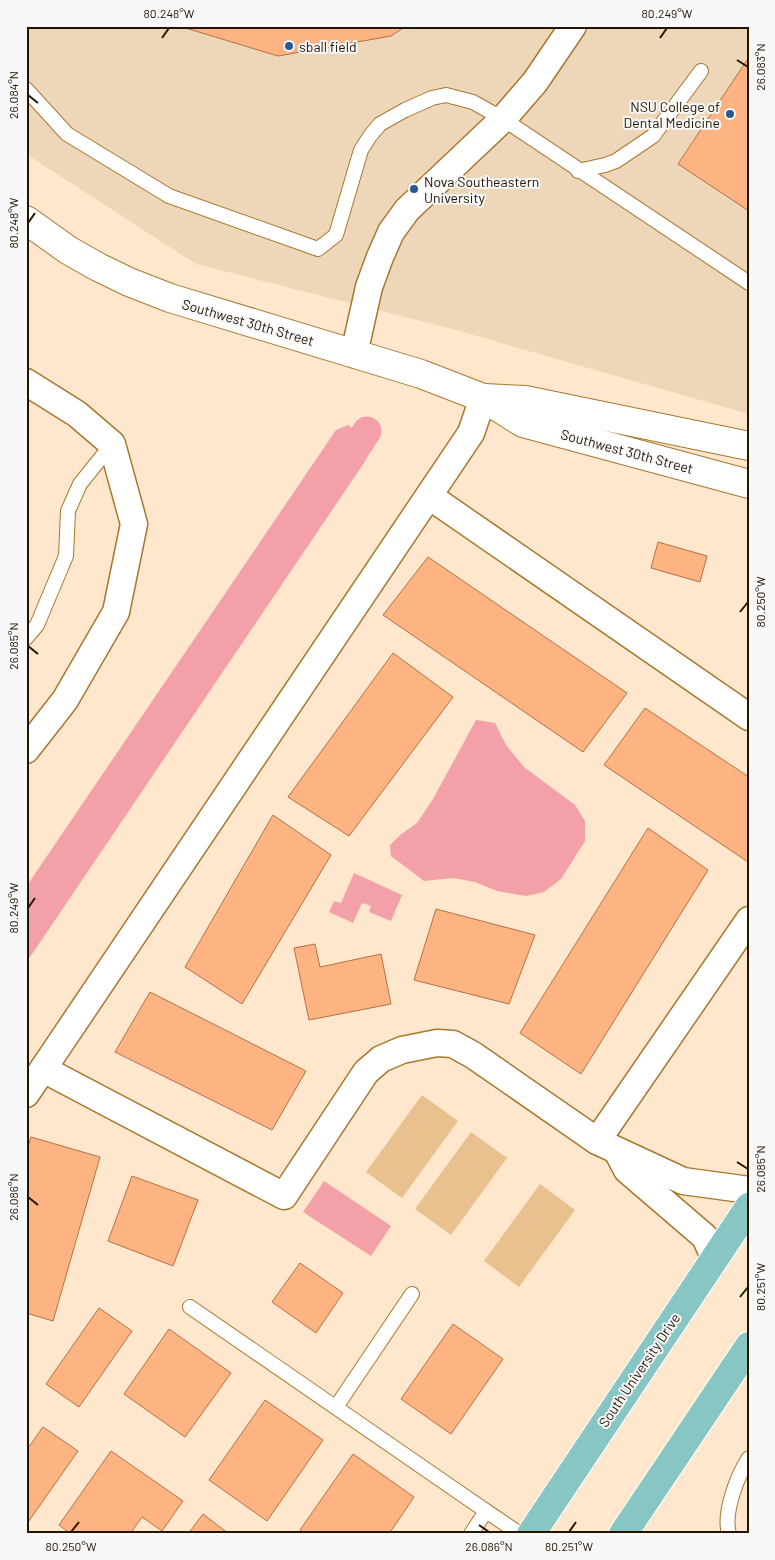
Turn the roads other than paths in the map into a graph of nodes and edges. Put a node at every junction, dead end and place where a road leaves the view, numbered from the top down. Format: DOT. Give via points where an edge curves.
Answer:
graph roads {
  1 [pos="573,26"];
  2 [pos="702,71"];
  3 [pos="26,89"];
  4 [pos="503,120"];
  5 [pos="578,170"];
  6 [pos="26,220"];
  7 [pos="749,283"];
  8 [pos="354,354"];
  9 [pos="26,382"];
  10 [pos="483,398"];
  11 [pos="112,444"];
  12 [pos="749,446"];
  13 [pos="749,484"];
  14 [pos="429,496"];
  15 [pos="26,638"];
  16 [pos="749,717"];
  17 [pos="26,750"];
  18 [pos="749,920"];
  19 [pos="43,1069"];
  20 [pos="26,1094"];
  21 [pos="607,1146"];
  22 [pos="749,1190"];
  23 [pos="749,1207"];
  24 [pos="714,1257"];
  25 [pos="412,1294"];
  26 [pos="190,1308"];
  27 [pos="749,1346"];
  28 [pos="336,1407"];
  29 [pos="749,1458"];
  30 [pos="486,1511"];
  31 [pos="471,1534"];
  32 [pos="520,1534"];
  33 [pos="531,1534"];
  34 [pos="622,1534"];
  35 [pos="729,1534"];
  1 -- 4 [label="street" via="536,82"];
  2 -- 5 [label="lane" via="653,136 616,161"];
  3 -- 4 [label="lane" via="67,134 169,196 318,248 336,235 361,150 380,124 432,98 446,95 473,102"];
  4 -- 5 [label="lane"];
  4 -- 8 [label="street" via="407,210 391,232 369,287"];
  5 -- 7 [label="lane"];
  6 -- 8 [label="street, Southwest 30th Street" via="68,250 129,282 170,298"];
  8 -- 10 [label="street, Southwest 30th Street" via="421,374"];
  9 -- 11 [label="street" via="78,414"];
  10 -- 12 [label="street, Southwest 30th Street" via="525,400"];
  10 -- 13 [label="street, Southwest 30th Street" via="522,423"];
  10 -- 14 [label="street" via="471,433"];
  11 -- 15 [label="lane" via="80,484 68,511 66,556 37,625"];
  11 -- 17 [label="street" via="134,524 116,612 65,700"];
  14 -- 16 [label="street"];
  14 -- 19 [label="street"];
  18 -- 21 [label="street"];
  19 -- 20 [label="street"];
  19 -- 21 [label="street" via="284,1196 366,1072 381,1059 402,1050 437,1042 453,1044 473,1055"];
  21 -- 22 [label="street" via="683,1181"];
  21 -- 24 [label="street" via="627,1170 705,1237"];
  23 -- 24 [label="main road, South University Drive"];
  24 -- 33 [label="main road, South University Drive"];
  25 -- 28 [label="lane"];
  26 -- 28 [label="lane"];
  27 -- 34 [label="main road"];
  28 -- 30 [label="lane"];
  29 -- 35 [label="lane" via="732,1495 727,1526"];
  30 -- 31 [label="lane"];
  30 -- 32 [label="lane"];
}
